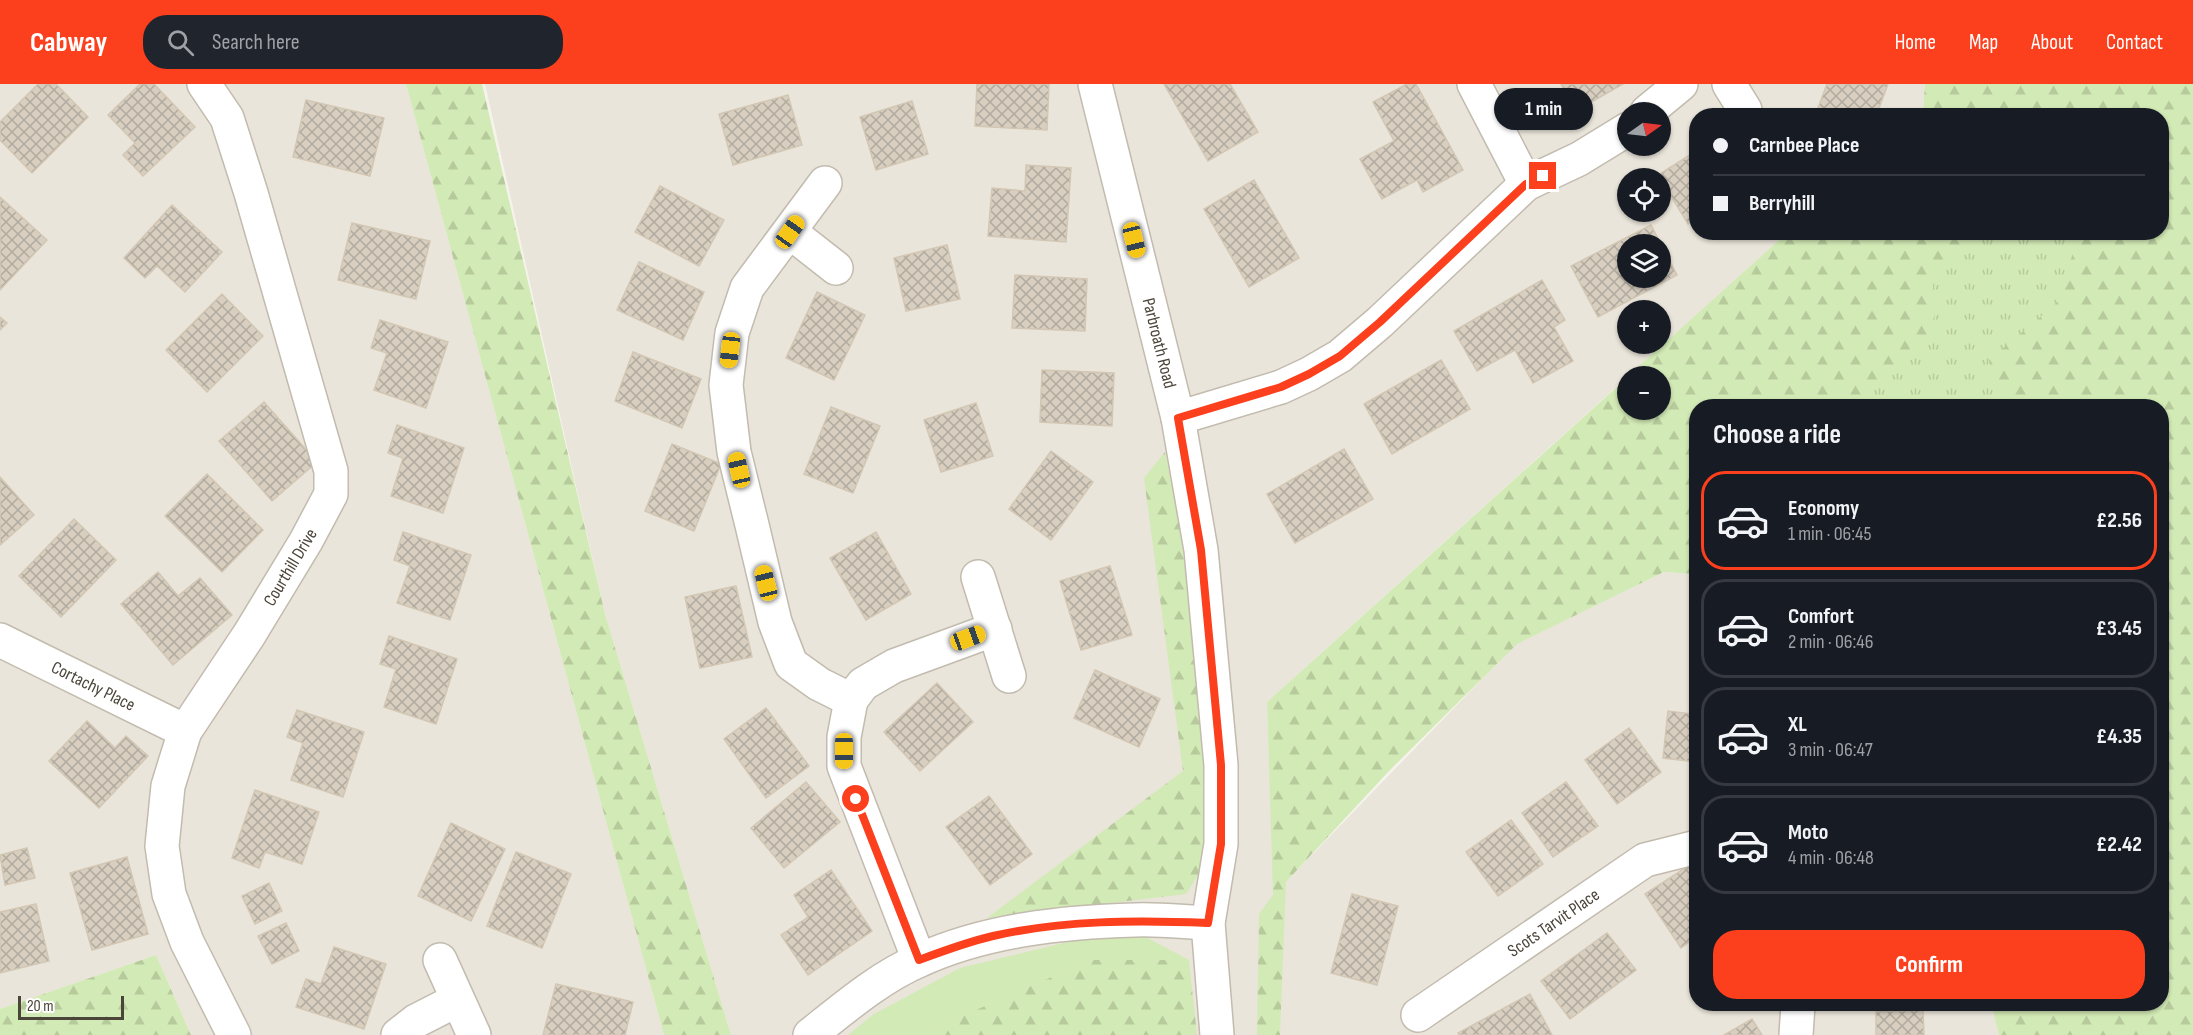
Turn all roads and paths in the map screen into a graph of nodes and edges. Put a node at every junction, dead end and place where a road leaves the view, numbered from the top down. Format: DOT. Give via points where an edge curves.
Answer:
graph roads {
  1 [pos="204,84"];
  2 [pos="1095,84"];
  3 [pos="1474,84"];
  4 [pos="1681,84"];
  5 [pos="1659,102"];
  6 [pos="1617,136"];
  7 [pos="825,183"];
  8 [pos="1526,184"];
  9 [pos="790,232"];
  10 [pos="836,268"];
  11 [pos="1178,418"];
  12 [pos="978,577"];
  13 [pos="995,629"];
  14 [pos="0,640"];
  15 [pos="1009,676"];
  16 [pos="851,700"];
  17 [pos="185,731"];
  18 [pos="1689,849"];
  19 [pos="1208,923"];
  20 [pos="440,960"];
  21 [pos="919,960"];
  22 [pos="458,1000"];
  23 [pos="1798,1011"];
  24 [pos="1418,1015"];
  25 [pos="234,1035"];
  26 [pos="398,1035"];
  27 [pos="474,1035"];
  28 [pos="810,1035"];
  29 [pos="1217,1035"];
  30 [pos="1796,1035"];
  1 -- 17 [label="street, Courthill Drive" via="227,118 251,193 331,471 331,494 255,626"];
  2 -- 11 [label="street, Parbroath Road"];
  3 -- 8 [label="street"];
  4 -- 5 [label="street"];
  6 -- 8 [label="street"];
  7 -- 9 [label="street"];
  8 -- 11 [label="street" via="1340,356 1281,387"];
  9 -- 10 [label="street"];
  9 -- 16 [label="street" via="747,288 732,333 726,385 735,452 775,622 791,664"];
  11 -- 19 [label="street, Parbroath Road" via="1201,550 1221,765 1221,844"];
  12 -- 13 [label="street"];
  13 -- 15 [label="street"];
  13 -- 16 [label="street" via="894,666 863,684"];
  14 -- 17 [label="street, Cortachy Place"];
  16 -- 21 [label="street" via="844,737 844,766"];
  17 -- 25 [label="street, Courthill Drive" via="168,786 162,846 169,894 187,942"];
  18 -- 24 [label="street, Scots Tarvit Place" via="1645,860"];
  19 -- 21 [label="street" via="1137,920 1049,927 994,936"];
  19 -- 29 [label="street, Parbroath Road"];
  20 -- 22 [label="street"];
  21 -- 28 [label="street"];
  22 -- 26 [label="street" via="416,1021"];
  22 -- 27 [label="street"];
  23 -- 30 [label="street"];
}
